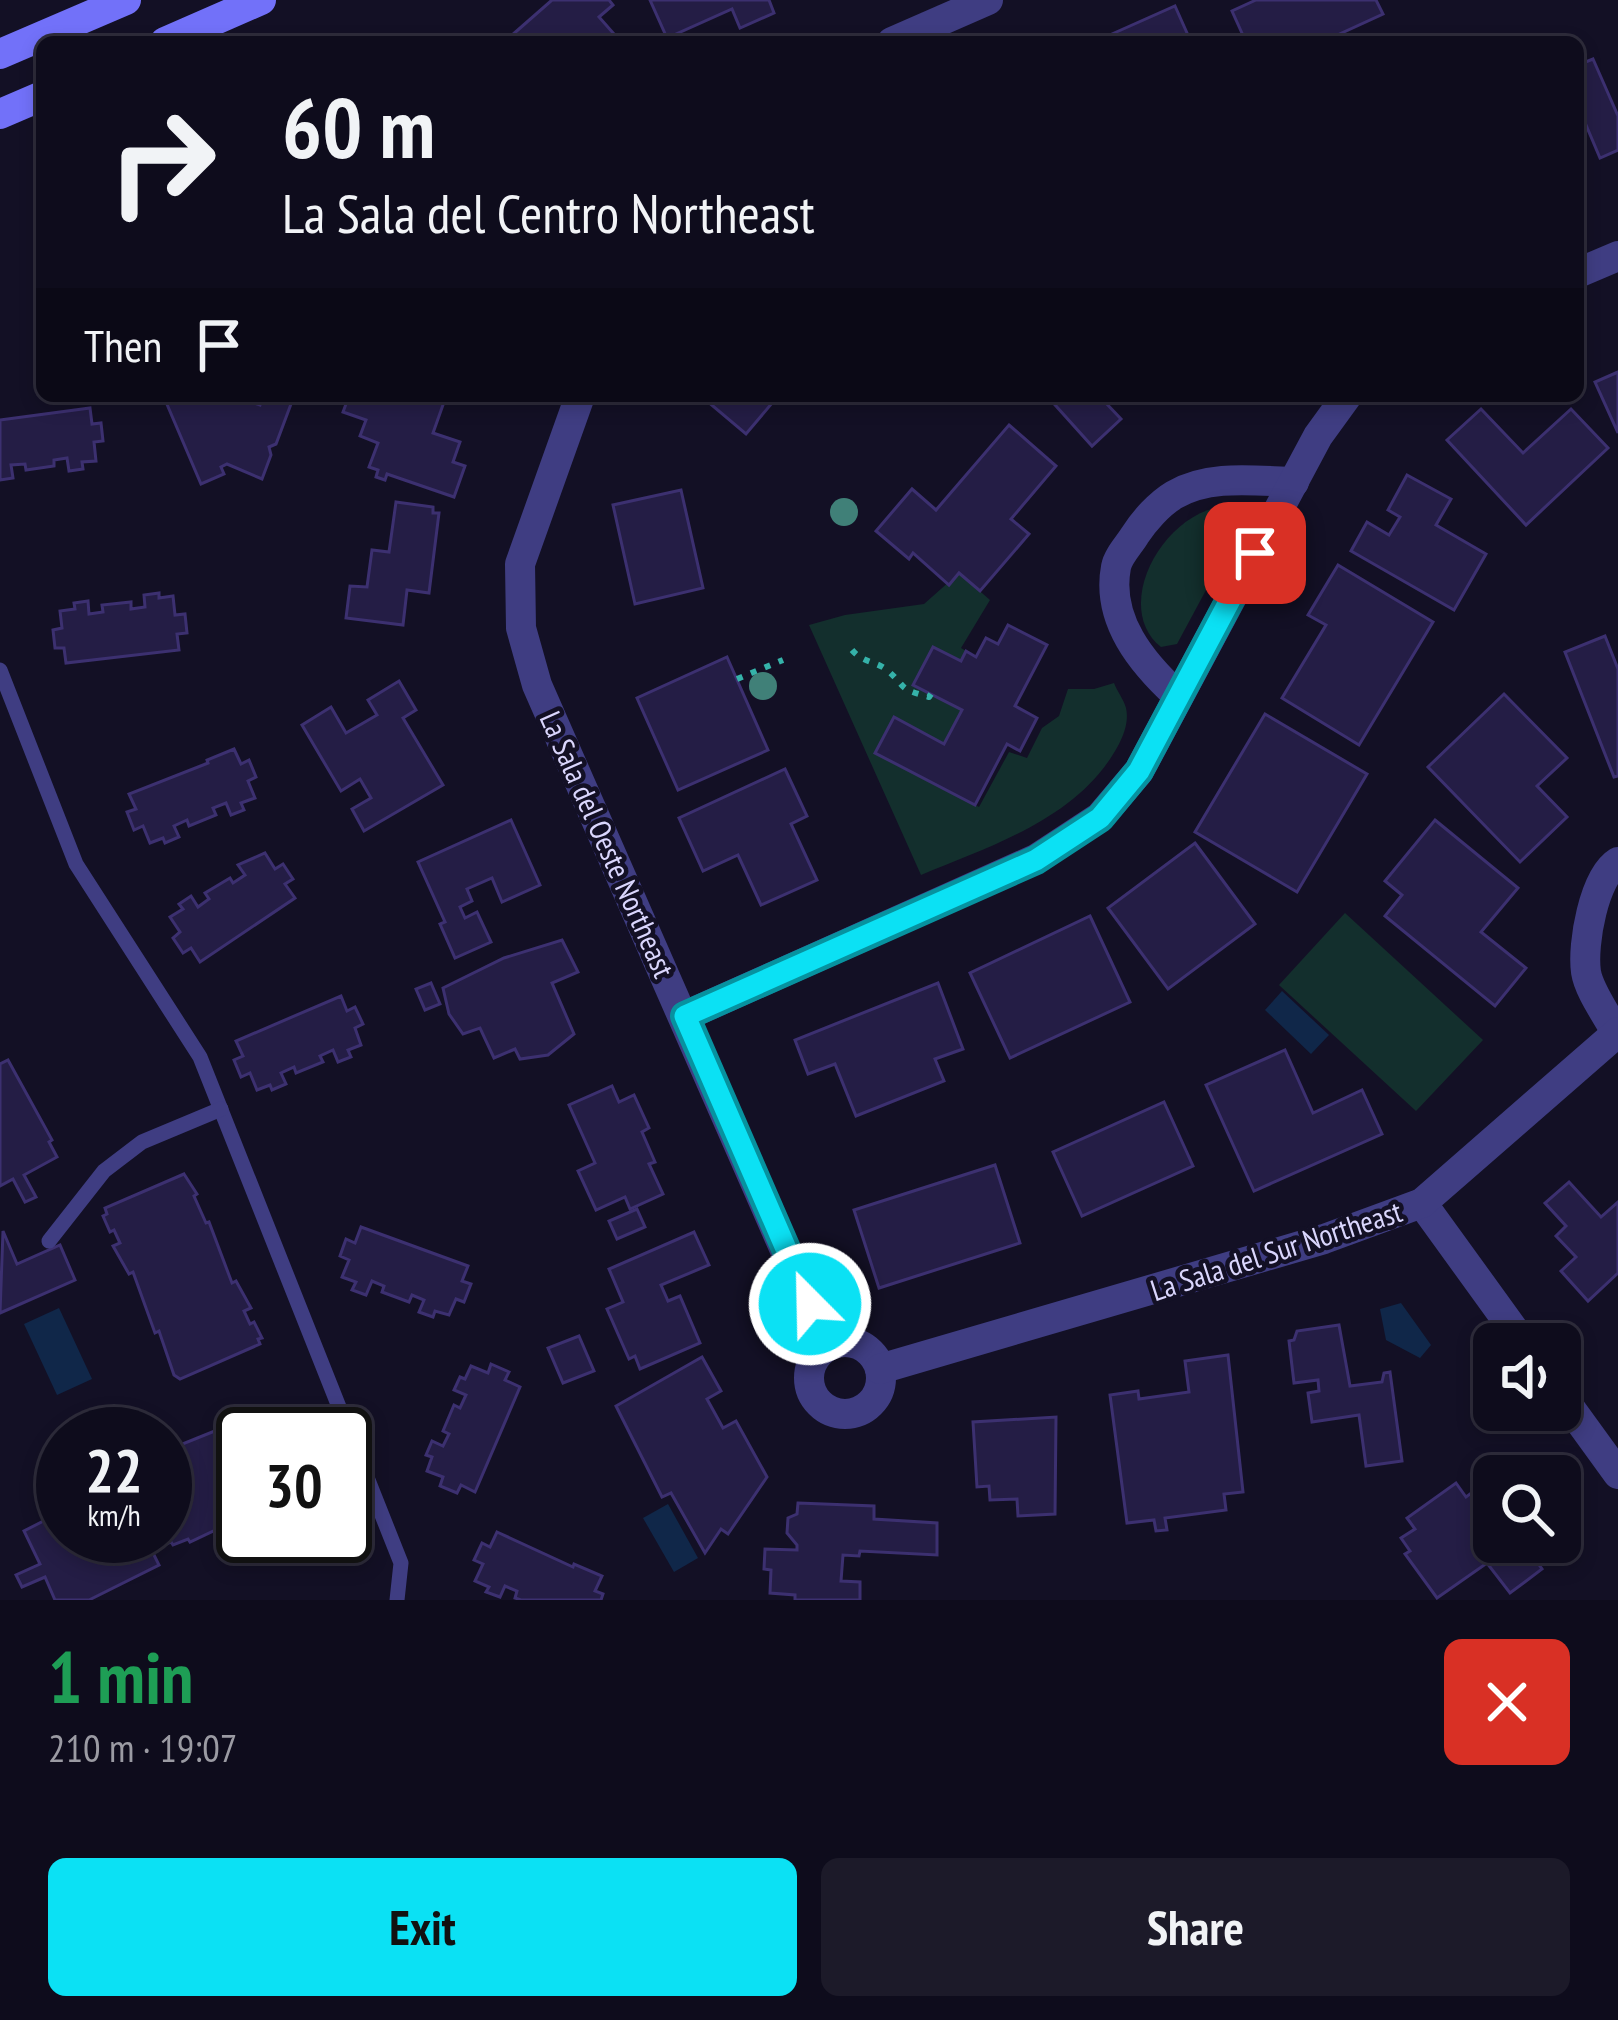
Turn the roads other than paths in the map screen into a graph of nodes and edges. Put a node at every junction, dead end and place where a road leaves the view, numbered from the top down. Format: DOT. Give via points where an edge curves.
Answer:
graph roads {
  1 [pos="126,0"];
  2 [pos="261,0"];
  3 [pos="988,0"];
  4 [pos="42,36"];
  5 [pos="179,36"];
  6 [pos="906,36"];
  7 [pos="36,39"];
  8 [pos="0,54"];
  9 [pos="36,99"];
  10 [pos="0,114"];
  11 [pos="1618,256"];
  12 [pos="1584,270"];
  13 [pos="578,402"];
  14 [pos="1343,402"];
  15 [pos="1294,482"];
  16 [pos="0,670"];
  17 [pos="1178,696"];
  18 [pos="1618,862"];
  19 [pos="685,1016"];
  20 [pos="1617,1033"];
  21 [pos="221,1109"];
  22 [pos="1422,1203"];
  23 [pos="50,1240"];
  24 [pos="1509,1323"];
  25 [pos="827,1346"];
  26 [pos="880,1369"];
  27 [pos="1581,1423"];
  28 [pos="1618,1474"];
  29 [pos="398,1600"];
  1 -- 4 [label="street"];
  2 -- 5 [label="street"];
  3 -- 6 [label="street"];
  7 -- 8 [label="street"];
  9 -- 10 [label="street"];
  11 -- 12 [label="street"];
  13 -- 19 [label="street, La Sala del Oeste Northeast" via="520,564 521,628 537,686"];
  14 -- 15 [label="street"];
  15 -- 17 [label="street"];
  15 -- 17 [label="street" via="1225,480 1175,494 1116,564 1125,633"];
  16 -- 21 [label="lane" via="76,864 200,1057"];
  17 -- 19 [label="street" via="1139,771 1100,818 1036,860"];
  18 -- 20 [label="street" via="1590,914 1586,973"];
  19 -- 25 [label="street, La Sala del Oeste Northeast"];
  20 -- 22 [label="street, La Sala del Sur Northeast"];
  21 -- 23 [label="lane" via="142,1142 104,1171"];
  21 -- 29 [label="lane" via="401,1563"];
  22 -- 24 [label="street"];
  22 -- 26 [label="street, La Sala del Sur Northeast"];
  25 -- 26 [label="street" via="862,1346"];
  25 -- 26 [label="street" via="812,1361 808,1383 829,1411 866,1408 880,1388"];
  27 -- 28 [label="street"];
}
